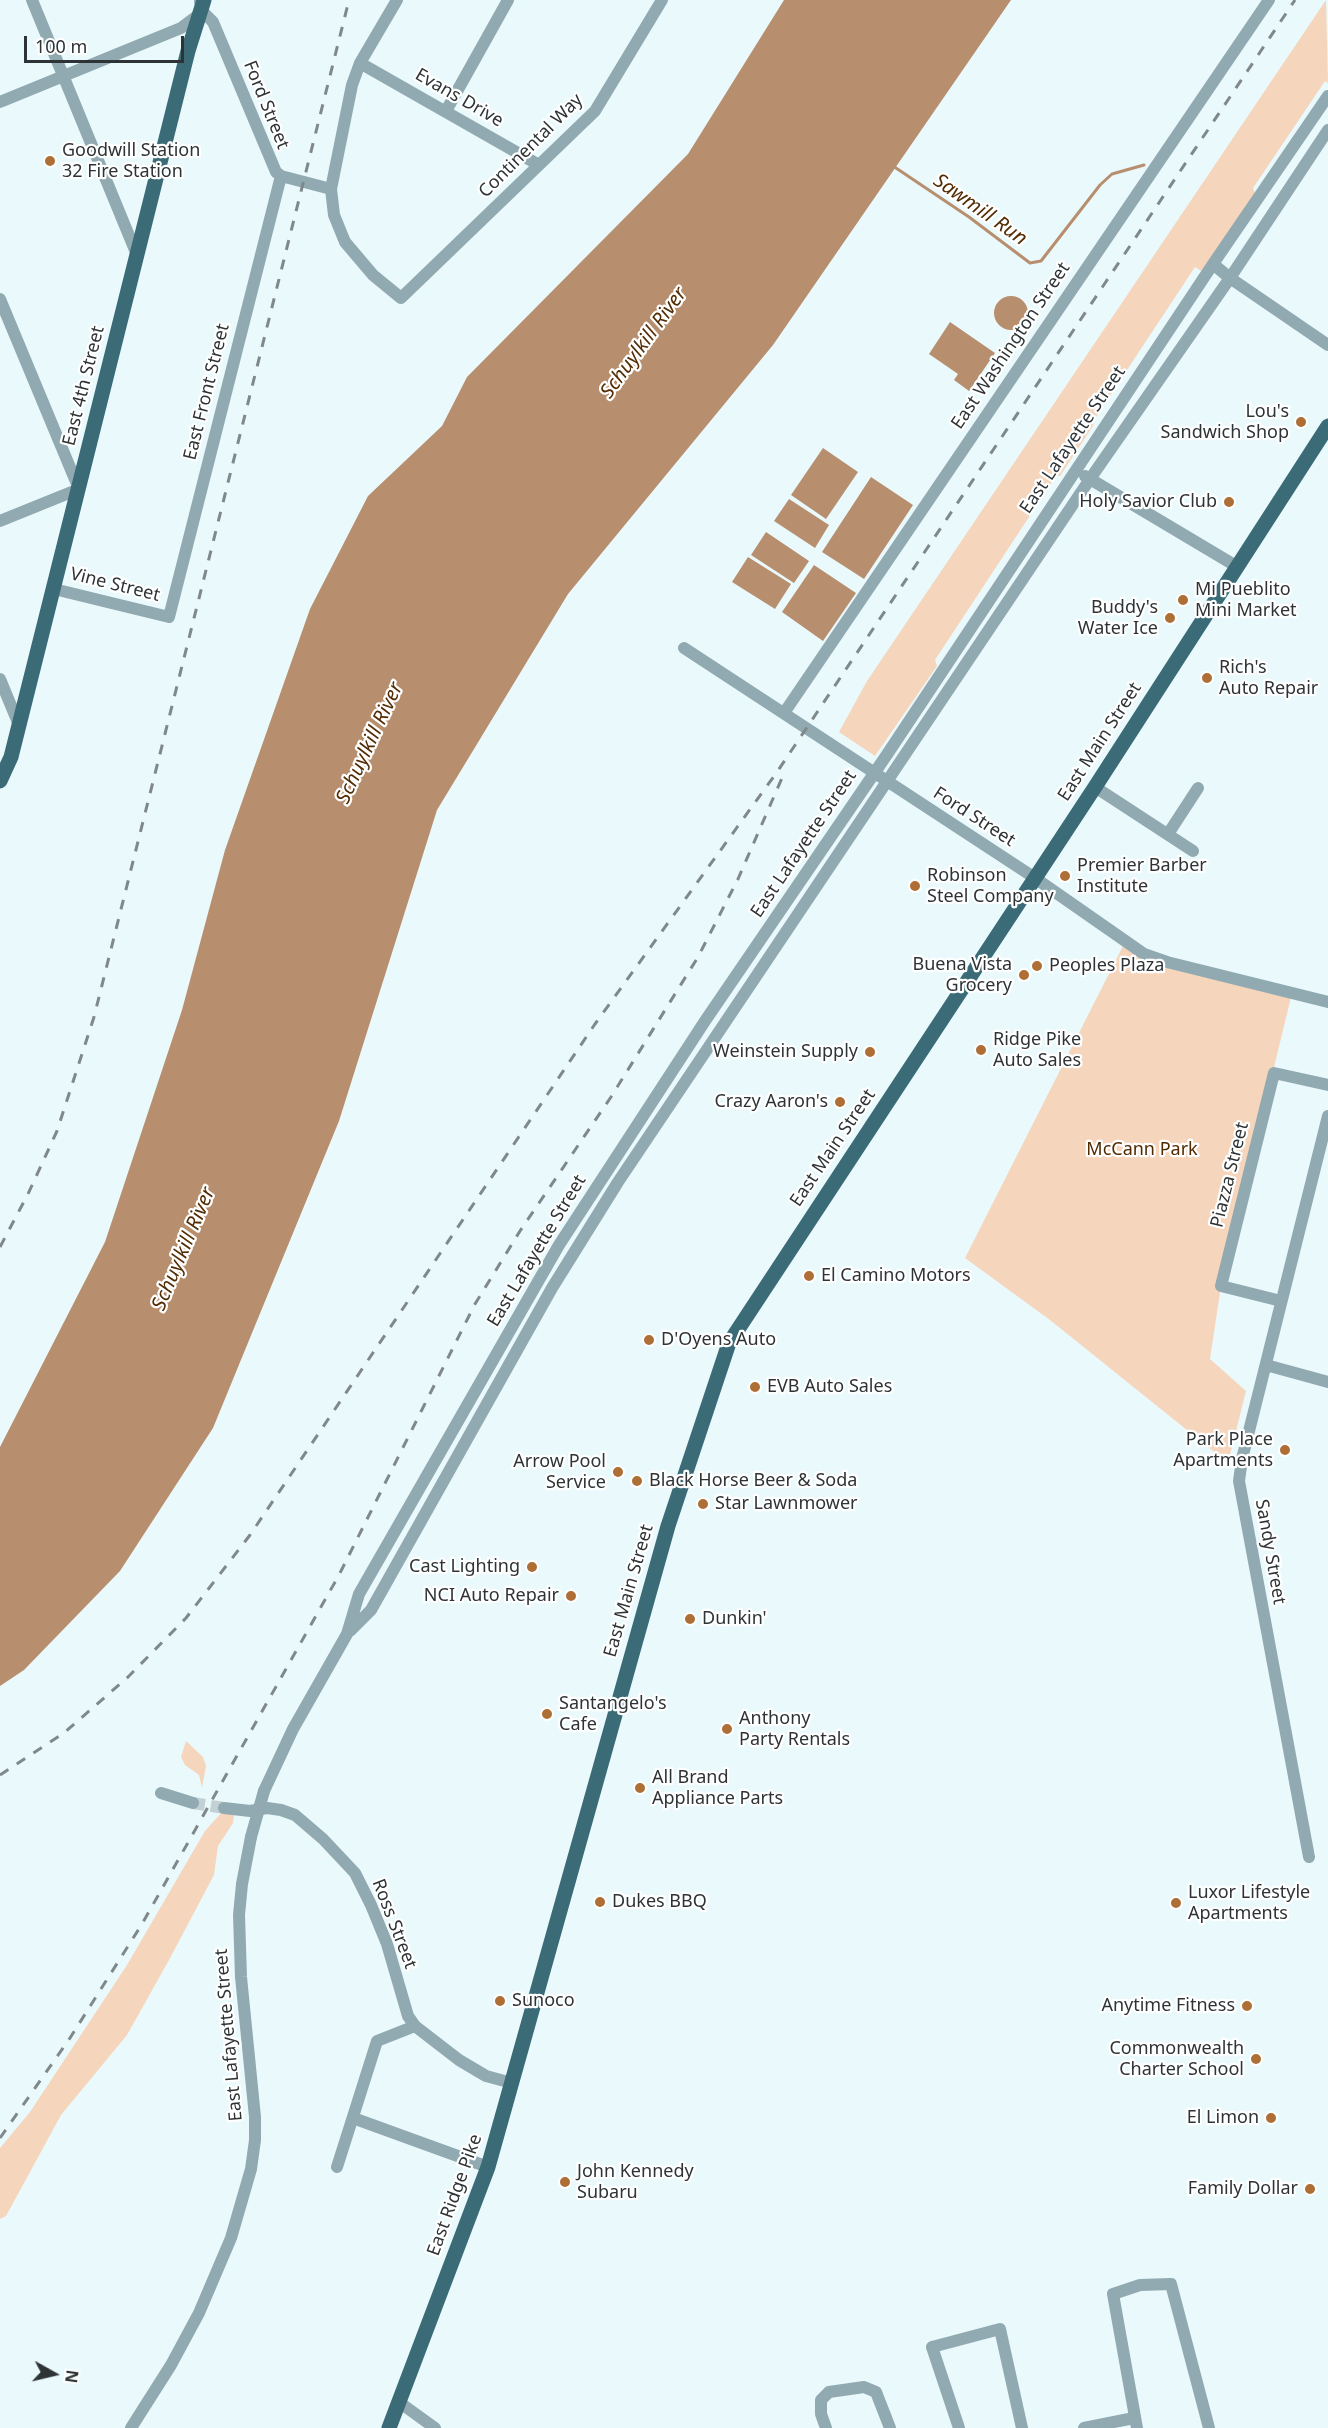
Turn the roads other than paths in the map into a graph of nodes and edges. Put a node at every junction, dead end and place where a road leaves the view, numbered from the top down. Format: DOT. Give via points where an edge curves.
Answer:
graph roads {
  1 [pos="32,0"];
  2 [pos="397,0"];
  3 [pos="508,0"];
  4 [pos="662,0"];
  5 [pos="1269,0"];
  6 [pos="202,4"];
  7 [pos="360,63"];
  8 [pos="63,76"];
  9 [pos="1328,96"];
  10 [pos="0,102"];
  11 [pos="446,111"];
  12 [pos="1328,130"];
  13 [pos="539,165"];
  14 [pos="281,176"];
  15 [pos="331,189"];
  16 [pos="137,255"];
  17 [pos="1213,264"];
  18 [pos="1230,278"];
  19 [pos="0,299"];
  20 [pos="1328,345"];
  21 [pos="1328,426"];
  22 [pos="1076,469"];
  23 [pos="1090,479"];
  24 [pos="79,489"];
  25 [pos="0,521"];
  26 [pos="1236,566"];
  27 [pos="54,589"];
  28 [pos="169,617"];
  29 [pos="684,648"];
  30 [pos="0,679"];
  31 [pos="784,713"];
  32 [pos="19,725"];
  33 [pos="874,773"];
  34 [pos="0,781"];
  35 [pos="888,782"];
  36 [pos="1095,787"];
  37 [pos="1198,788"];
  38 [pos="1168,834"];
  39 [pos="1193,851"];
  40 [pos="1035,878"];
  41 [pos="1328,1002"];
  42 [pos="1328,1085"];
  43 [pos="1328,1116"];
  44 [pos="1281,1301"];
  45 [pos="1266,1365"];
  46 [pos="1328,1383"];
  47 [pos="347,1634"];
  48 [pos="161,1793"];
  49 [pos="193,1803"];
  50 [pos="224,1808"];
  51 [pos="1309,1857"];
  52 [pos="543,1971"];
  53 [pos="416,2026"];
  54 [pos="512,2083"];
  55 [pos="353,2118"];
  56 [pos="337,2167"];
  57 [pos="488,2167"];
  58 [pos="399,2402"];
  59 [pos="1136,2423"];
  60 [pos="131,2428"];
  61 [pos="389,2428"];
  62 [pos="435,2428"];
  63 [pos="826,2428"];
  64 [pos="890,2428"];
  65 [pos="959,2428"];
  66 [pos="1022,2428"];
  67 [pos="1084,2428"];
  68 [pos="1209,2428"];
  1 -- 8 [label="street"];
  2 -- 7 [label="street"];
  3 -- 11 [label="street"];
  4 -- 13 [label="street, Continental Way" via="595,111"];
  5 -- 31 [label="street, East Washington Street"];
  6 -- 8 [label="street" via="181,28"];
  6 -- 14 [label="street, Ford Street" via="213,22 272,167"];
  6 -- 16 [label="main road, East 4th Street"];
  7 -- 11 [label="street, Evans Drive"];
  7 -- 15 [label="street" via="346,108"];
  8 -- 10 [label="street"];
  8 -- 16 [label="street"];
  9 -- 17 [label="street, East Lafayette Street"];
  11 -- 13 [label="street, Evans Drive"];
  12 -- 18 [label="street, East Lafayette Street"];
  13 -- 15 [label="street, Continental Way" via="400,298 373,275 345,242 334,215"];
  14 -- 15 [label="street, Ford Street"];
  14 -- 28 [label="street, East Front Street"];
  16 -- 24 [label="main road, East 4th Street"];
  17 -- 18 [label="street"];
  17 -- 22 [label="street, East Lafayette Street"];
  18 -- 20 [label="street"];
  18 -- 23 [label="street, East Lafayette Street"];
  19 -- 24 [label="street"];
  21 -- 26 [label="main road, East Main Street"];
  22 -- 23 [label="street"];
  22 -- 33 [label="street, East Lafayette Street"];
  23 -- 26 [label="street"];
  23 -- 35 [label="street, East Lafayette Street"];
  24 -- 25 [label="street"];
  24 -- 27 [label="main road, East 4th Street"];
  26 -- 36 [label="main road, East Main Street"];
  27 -- 28 [label="street, Vine Street"];
  27 -- 32 [label="main road, East 4th Street"];
  29 -- 31 [label="street, Ford Street"];
  30 -- 32 [label="street"];
  31 -- 33 [label="street, Ford Street"];
  32 -- 34 [label="main road, East 4th Street" via="12,757"];
  33 -- 35 [label="street, Ford Street"];
  33 -- 47 [label="street, East Lafayette Street" via="559,1245 359,1594"];
  35 -- 40 [label="street, Ford Street"];
  35 -- 47 [label="street, East Lafayette Street" via="618,1182 552,1288 371,1610"];
  36 -- 38 [label="street"];
  36 -- 40 [label="main road, East Main Street"];
  37 -- 38 [label="street"];
  38 -- 39 [label="street"];
  40 -- 41 [label="street, Ford Street" via="1144,954"];
  40 -- 52 [label="main road, East Main Street" via="729,1343 668,1526"];
  42 -- 44 [label="street, Piazza Street" via="1274,1072 1221,1286"];
  43 -- 44 [label="street, Sandy Street"];
  44 -- 45 [label="street, Sandy Street"];
  45 -- 46 [label="street"];
  45 -- 51 [label="street, Sandy Street" via="1239,1481"];
  47 -- 60 [label="street, East Lafayette Street, bridge" via="264,1791 242,1884 241,1977 255,2117 251,2169 231,2238 199,2313"];
  48 -- 49 [label="street"];
  50 -- 53 [label="street, Ross Street" via="267,1808 295,1815 340,1856 371,1905 408,2016"];
  52 -- 54 [label="main road, East Ridge Pike"];
  53 -- 54 [label="street, Ross Street" via="459,2060 486,2076"];
  53 -- 55 [label="street" via="377,2041"];
  54 -- 57 [label="main road, East Ridge Pike"];
  55 -- 56 [label="street"];
  55 -- 57 [label="street"];
  57 -- 58 [label="main road, East Ridge Pike"];
  58 -- 61 [label="main road, East Ridge Pike"];
  58 -- 62 [label="street"];
  59 -- 67 [label="street"];
  59 -- 68 [label="street" via="1113,2294 1140,2285 1171,2284"];
  63 -- 64 [label="street" via="821,2400 829,2392 864,2387 876,2392"];
  65 -- 66 [label="street" via="932,2347 1000,2329"];
}
